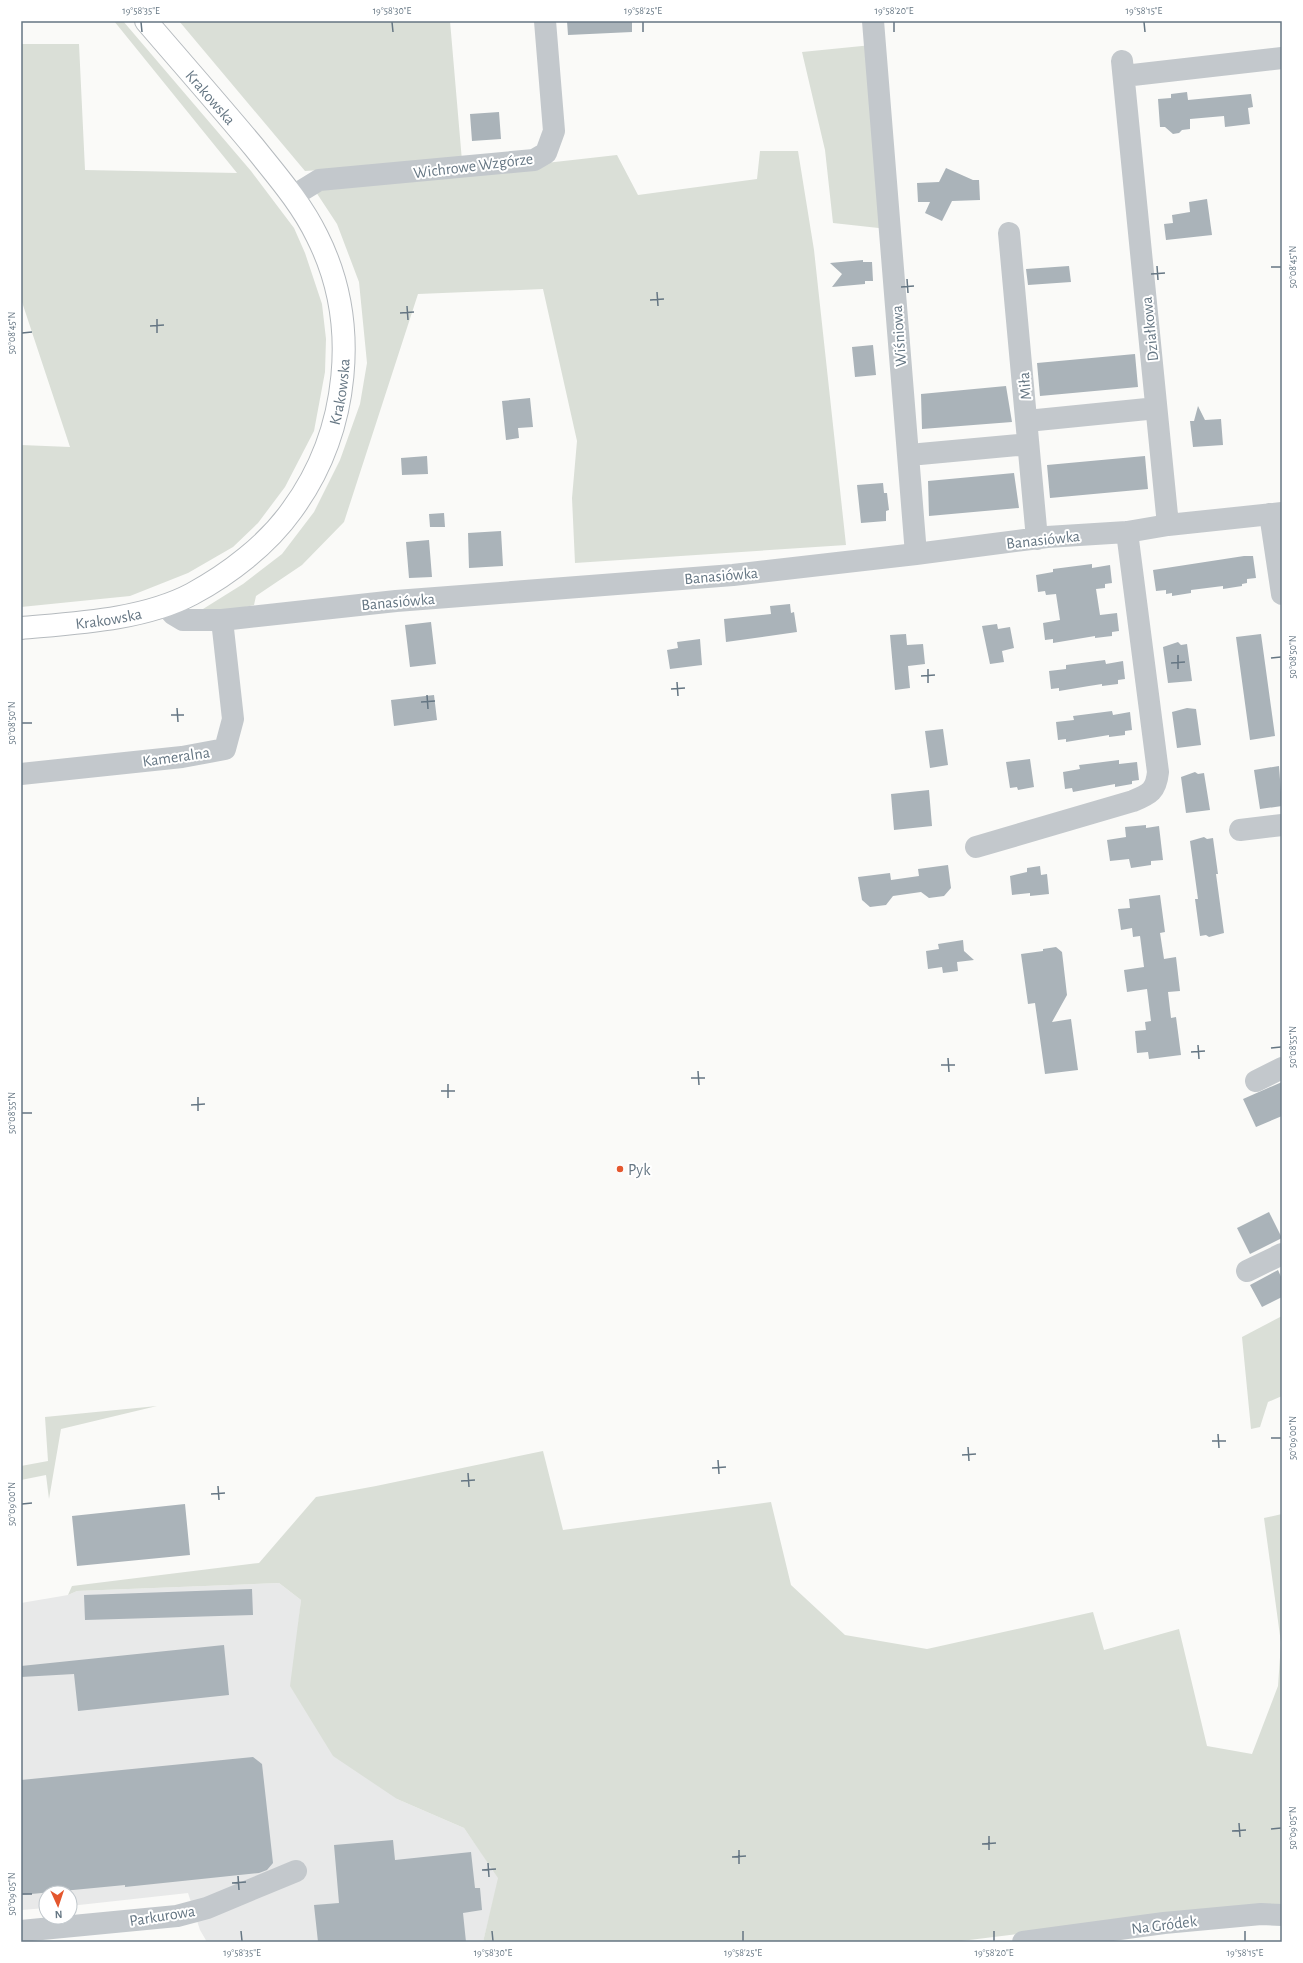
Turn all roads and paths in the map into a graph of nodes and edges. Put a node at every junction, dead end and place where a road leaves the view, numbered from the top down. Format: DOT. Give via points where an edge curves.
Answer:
graph roads {
  1 [pos="146,21"];
  2 [pos="545,21"];
  3 [pos="873,21"];
  4 [pos="1282,58"];
  5 [pos="293,196"];
  6 [pos="1009,233"];
  7 [pos="1147,409"];
  8 [pos="1027,421"];
  9 [pos="1028,444"];
  10 [pos="920,454"];
  11 [pos="1276,513"];
  12 [pos="1168,525"];
  13 [pos="1127,532"];
  14 [pos="1037,539"];
  15 [pos="916,554"];
  16 [pos="1282,594"];
  17 [pos="165,605"];
  18 [pos="222,620"];
  19 [pos="21,628"];
  20 [pos="21,774"];
  21 [pos="1282,825"];
  22 [pos="1240,830"];
  23 [pos="976,847"];
  24 [pos="1282,1068"];
  25 [pos="1256,1081"];
  26 [pos="1282,1254"];
  27 [pos="1247,1272"];
  28 [pos="296,1871"];
  29 [pos="1282,1915"];
  30 [pos="21,1931"];
  31 [pos="1022,1942"];
  1 -- 5 [label="main road, Krakowska"];
  2 -- 5 [label="street, Wichrowe Wzgórze" via="554,131 546,153 534,160 319,180"];
  3 -- 15 [label="street, Wiśniowa"];
  4 -- 12 [label="street, Działkowa" via="1123,68"];
  5 -- 17 [label="main road, Krakowska" via="328,260 343,318 342,374 338,408 328,444 312,478 292,510 269,537 230,571 191,594"];
  6 -- 8 [label="street, Miła"];
  7 -- 8 [label="street"];
  8 -- 9 [label="street, Miła"];
  9 -- 10 [label="street"];
  9 -- 14 [label="street, Miła"];
  11 -- 12 [label="street, Banasiówka"];
  11 -- 16 [label="street"];
  12 -- 13 [label="street, Banasiówka"];
  13 -- 14 [label="street, Banasiówka"];
  13 -- 23 [label="street" via="1158,772 1156,783 1150,794 1133,801"];
  14 -- 15 [label="street, Banasiówka"];
  15 -- 18 [label="street, Banasiówka" via="733,575 396,601"];
  17 -- 18 [label="street, Banasiówka" via="183,620"];
  17 -- 19 [label="main road, Krakowska" via="121,616"];
  18 -- 20 [label="street, Kameralna" via="234,719 225,749 182,757"];
  21 -- 22 [label="street"];
  24 -- 25 [label="street"];
  26 -- 27 [label="street"];
  28 -- 30 [label="street, Parkurowa" via="207,1908 177,1916"];
  29 -- 31 [label="street, Na Gródek" via="1261,1914 1164,1923"];
}
